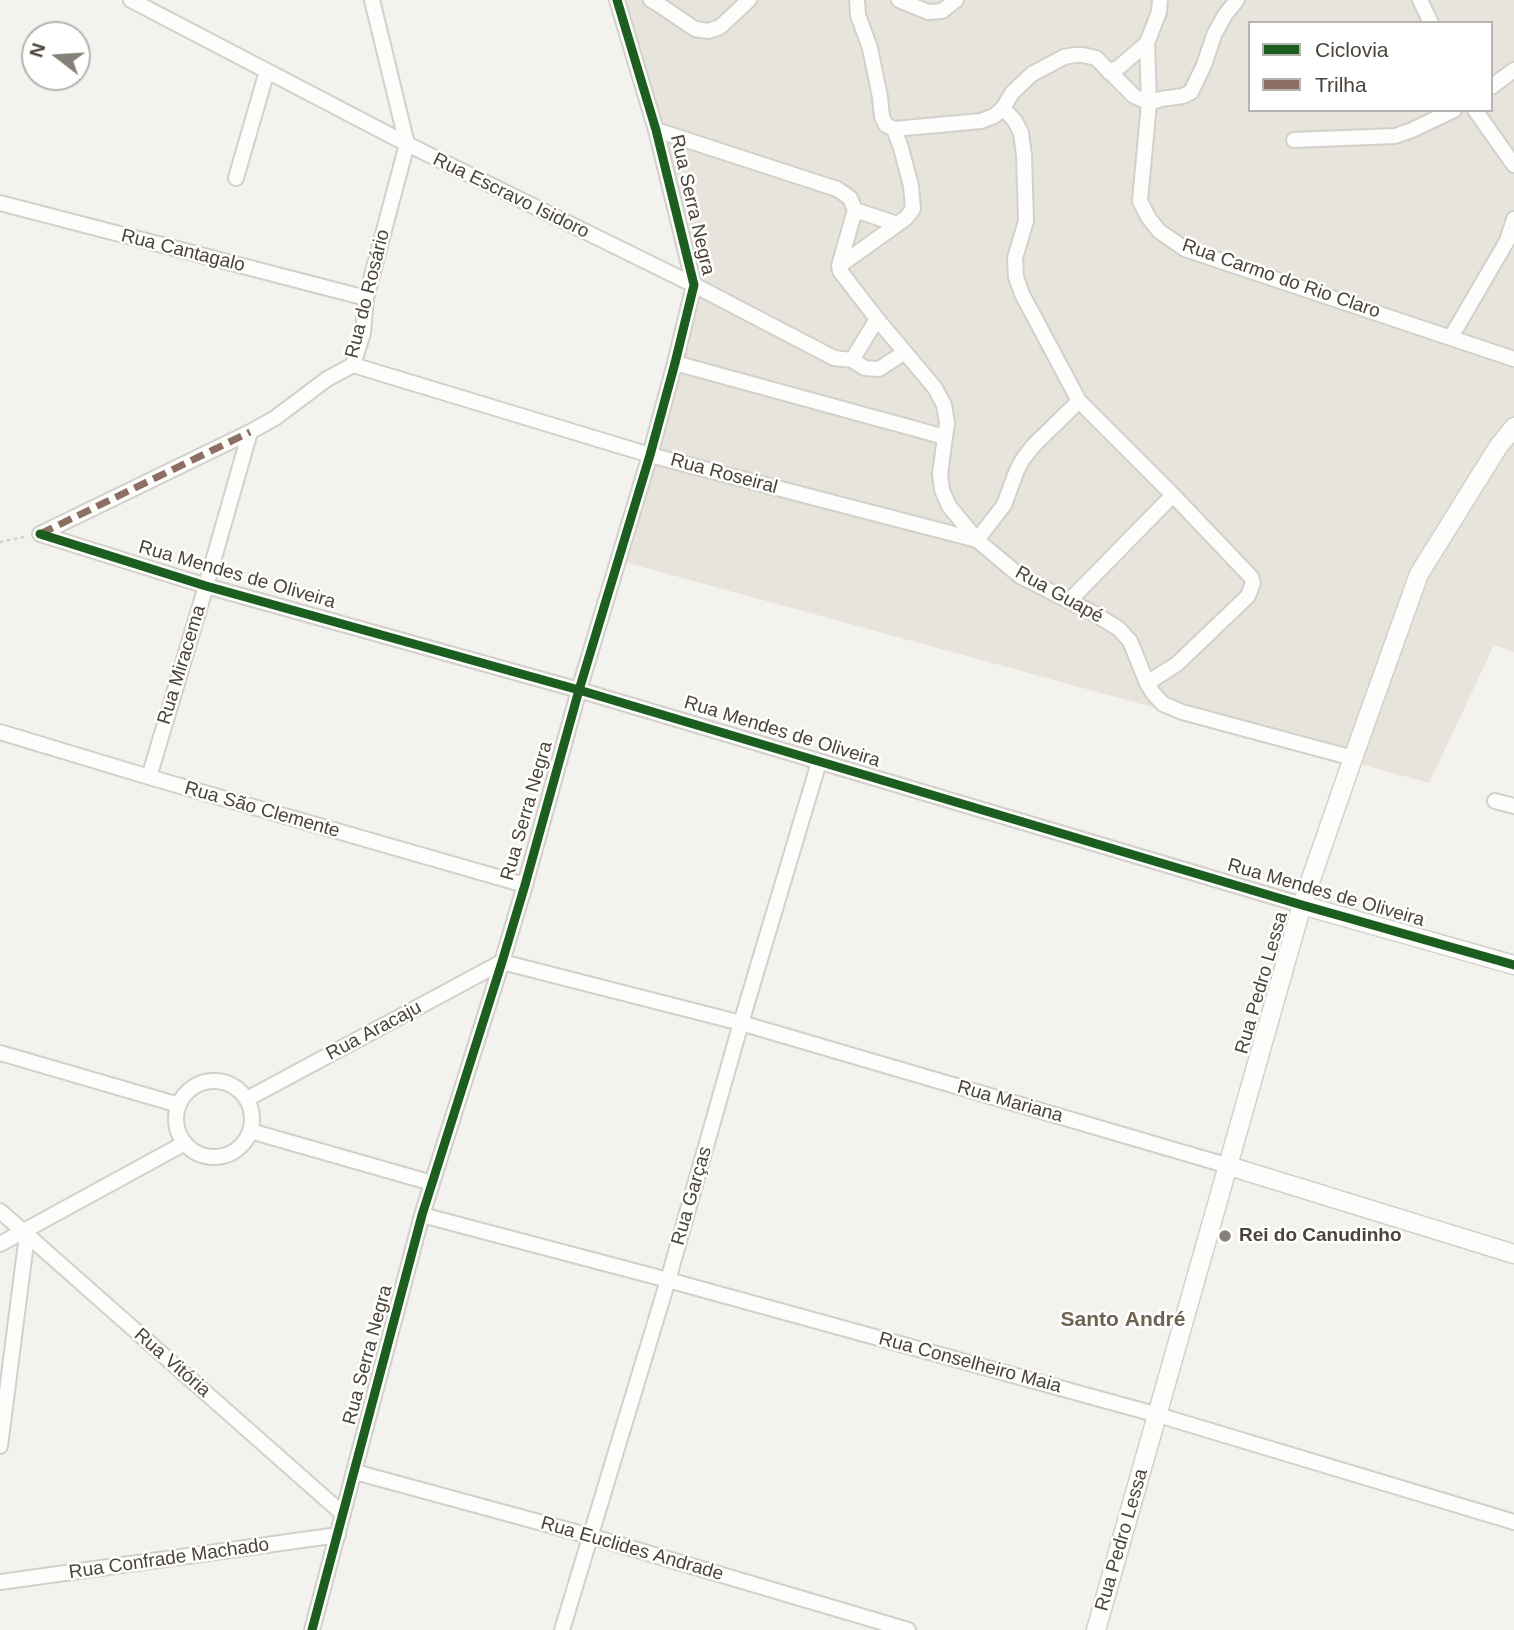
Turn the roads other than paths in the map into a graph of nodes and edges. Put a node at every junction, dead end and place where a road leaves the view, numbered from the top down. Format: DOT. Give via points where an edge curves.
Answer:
graph roads {
  1 [pos="131,0"];
  2 [pos="372,0"];
  3 [pos="618,0"];
  4 [pos="650,0"];
  5 [pos="749,0"];
  6 [pos="857,0"];
  7 [pos="899,0"];
  8 [pos="956,0"];
  9 [pos="1160,0"];
  10 [pos="1237,0"];
  11 [pos="1420,0"];
  12 [pos="1430,21"];
  13 [pos="1147,43"];
  14 [pos="1514,70"];
  15 [pos="267,71"];
  16 [pos="1109,72"];
  17 [pos="1493,86"];
  18 [pos="1149,103"];
  19 [pos="1003,108"];
  20 [pos="1450,112"];
  21 [pos="1476,112"];
  22 [pos="894,128"];
  23 [pos="656,130"];
  24 [pos="1294,140"];
  25 [pos="407,144"];
  26 [pos="1514,165"];
  27 [pos="236,178"];
  28 [pos="0,203"];
  29 [pos="855,210"];
  30 [pos="1514,219"];
  31 [pos="897,224"];
  32 [pos="839,266"];
  33 [pos="694,285"];
  34 [pos="366,298"];
  35 [pos="877,319"];
  36 [pos="1451,337"];
  37 [pos="905,352"];
  38 [pos="1514,359"];
  39 [pos="852,360"];
  40 [pos="675,363"];
  41 [pos="353,365"];
  42 [pos="1079,401"];
  43 [pos="1514,426"];
  44 [pos="250,432"];
  45 [pos="944,437"];
  46 [pos="650,455"];
  47 [pos="1174,495"];
  48 [pos="40,534"];
  49 [pos="977,540"];
  50 [pos="206,586"];
  51 [pos="1069,601"];
  52 [pos="1147,683"];
  53 [pos="579,690"];
  54 [pos="0,732"];
  55 [pos="1353,758"];
  56 [pos="819,762"];
  57 [pos="149,778"];
  58 [pos="1494,801"];
  59 [pos="1514,806"];
  60 [pos="525,885"];
  61 [pos="1302,905"];
  62 [pos="502,962"];
  63 [pos="1514,965"];
  64 [pos="741,1023"];
  65 [pos="0,1053"];
  66 [pos="247,1099"];
  67 [pos="179,1105"];
  68 [pos="250,1131"];
  69 [pos="185,1143"];
  70 [pos="1229,1166"];
  71 [pos="432,1183"];
  72 [pos="0,1212"];
  73 [pos="422,1215"];
  74 [pos="24,1233"];
  75 [pos="0,1244"];
  76 [pos="1514,1254"];
  77 [pos="668,1280"];
  78 [pos="1158,1415"];
  79 [pos="0,1446"];
  80 [pos="355,1472"];
  81 [pos="343,1514"];
  82 [pos="1514,1522"];
  83 [pos="338,1535"];
  84 [pos="590,1536"];
  85 [pos="0,1583"];
  86 [pos="312,1630"];
  87 [pos="562,1630"];
  88 [pos="908,1630"];
  89 [pos="1096,1630"];
  1 -- 15 [label="street, Rua Escravo Isidoro"];
  2 -- 25 [label="street, Rua do Rosário"];
  3 -- 23 [label="street, Rua Serra Negra"];
  4 -- 5 [label="street" via="695,29 708,31 720,27"];
  6 -- 22 [label="street" via="882,117"];
  7 -- 8 [label="street" via="928,12 942,11"];
  9 -- 13 [label="street, Rua Carmo do Rio Claro"];
  10 -- 18 [label="street" via="1214,35 1191,92"];
  11 -- 12 [label="street"];
  13 -- 16 [label="street"];
  13 -- 18 [label="street, Rua Carmo do Rio Claro"];
  14 -- 17 [label="street"];
  15 -- 25 [label="street, Rua Escravo Isidoro"];
  15 -- 27 [label="street"];
  16 -- 18 [label="street" via="1134,96"];
  16 -- 19 [label="street" via="1096,58 1064,57 1022,82"];
  18 -- 36 [label="street, Rua Carmo do Rio Claro" via="1140,201 1159,232 1185,249"];
  19 -- 22 [label="street" via="981,121"];
  19 -- 42 [label="street" via="1021,133 1026,175 1027,221 1014,258 1016,277"];
  20 -- 24 [label="street" via="1395,135"];
  21 -- 26 [label="street"];
  22 -- 31 [label="street" via="914,209"];
  23 -- 29 [label="street" via="837,189 850,198"];
  23 -- 33 [label="street, Rua Serra Negra"];
  25 -- 33 [label="street, Rua Escravo Isidoro"];
  25 -- 34 [label="street, Rua do Rosário"];
  28 -- 34 [label="street, Rua Cantagalo"];
  29 -- 31 [label="street"];
  29 -- 32 [label="street"];
  30 -- 36 [label="street" via="1507,241"];
  31 -- 32 [label="street"];
  32 -- 35 [label="street, Rua Guapé"];
  33 -- 39 [label="street, Rua Escravo Isidoro" via="834,358"];
  33 -- 40 [label="street, Rua Serra Negra"];
  34 -- 41 [label="street, Rua do Rosário" via="363,333"];
  35 -- 37 [label="street, Rua Guapé"];
  35 -- 39 [label="street"];
  36 -- 38 [label="street, Rua Carmo do Rio Claro"];
  37 -- 39 [label="street, Rua Escravo Isidoro" via="879,369"];
  37 -- 45 [label="street, Rua Guapé" via="944,405"];
  40 -- 45 [label="street"];
  40 -- 46 [label="street, Rua Serra Negra"];
  41 -- 44 [label="street, Rua do Rosário"];
  41 -- 46 [label="street, Rua Roseiral"];
  42 -- 47 [label="street"];
  42 -- 49 [label="street" via="1023,458 1004,505"];
  43 -- 55 [label="street, Rua Pedro Lessa" via="1419,574"];
  44 -- 48 [label="street, Rua do Rosário"];
  44 -- 50 [label="street, Rua Miracema"];
  45 -- 49 [label="street, Rua Guapé" via="942,490"];
  46 -- 49 [label="street, Rua Roseiral"];
  46 -- 53 [label="street, Rua Serra Negra"];
  47 -- 51 [label="street"];
  47 -- 52 [label="street" via="1254,583 1248,596 1177,664"];
  48 -- 50 [label="street, Rua Mendes de Oliveira"];
  49 -- 51 [label="street, Rua Guapé" via="1020,576"];
  50 -- 53 [label="street, Rua Mendes de Oliveira"];
  50 -- 57 [label="street, Rua Miracema"];
  51 -- 52 [label="street, Rua Guapé" via="1126,635"];
  52 -- 55 [label="street, Rua Guapé" via="1163,704 1182,712"];
  53 -- 56 [label="street, Rua Mendes de Oliveira"];
  53 -- 60 [label="street, Rua Serra Negra"];
  54 -- 57 [label="street, Rua São Clemente"];
  55 -- 61 [label="street, Rua Pedro Lessa"];
  56 -- 61 [label="street, Rua Mendes de Oliveira"];
  56 -- 64 [label="street, Rua Garças"];
  57 -- 60 [label="street, Rua São Clemente"];
  58 -- 59 [label="street"];
  60 -- 62 [label="street, Rua Serra Negra"];
  61 -- 63 [label="street, Rua Mendes de Oliveira"];
  61 -- 70 [label="street, Rua Pedro Lessa"];
  62 -- 64 [label="street, Rua Mariana"];
  62 -- 66 [label="street, Rua Aracaju"];
  62 -- 71 [label="street, Rua Serra Negra"];
  64 -- 70 [label="street, Rua Mariana"];
  64 -- 77 [label="street, Rua Garças"];
  65 -- 67 [label="street"];
  66 -- 67 [label="street" via="229,1084 205,1082 194,1086"];
  66 -- 68 [label="street"];
  67 -- 69 [label="street" via="177,1125"];
  68 -- 69 [label="street" via="226,1154 204,1155"];
  68 -- 71 [label="street"];
  69 -- 74 [label="street"];
  70 -- 76 [label="street, Rua Mariana"];
  70 -- 78 [label="street, Rua Pedro Lessa"];
  71 -- 73 [label="street, Rua Serra Negra"];
  72 -- 74 [label="street, Rua Vitória"];
  73 -- 77 [label="street, Rua Conselheiro Maia"];
  73 -- 80 [label="street, Rua Serra Negra"];
  74 -- 75 [label="street"];
  74 -- 79 [label="street"];
  74 -- 81 [label="street, Rua Vitória"];
  77 -- 78 [label="street, Rua Conselheiro Maia"];
  77 -- 84 [label="street, Rua Garças"];
  78 -- 82 [label="street, Rua Conselheiro Maia"];
  78 -- 89 [label="street, Rua Pedro Lessa"];
  80 -- 81 [label="street, Rua Serra Negra"];
  80 -- 84 [label="street, Rua Euclides Andrade"];
  81 -- 83 [label="street, Rua Serra Negra"];
  83 -- 85 [label="street, Rua Confrade Machado"];
  83 -- 86 [label="street, Rua Serra Negra"];
  84 -- 87 [label="street, Rua Garças"];
  84 -- 88 [label="street, Rua Euclides Andrade"];
}
